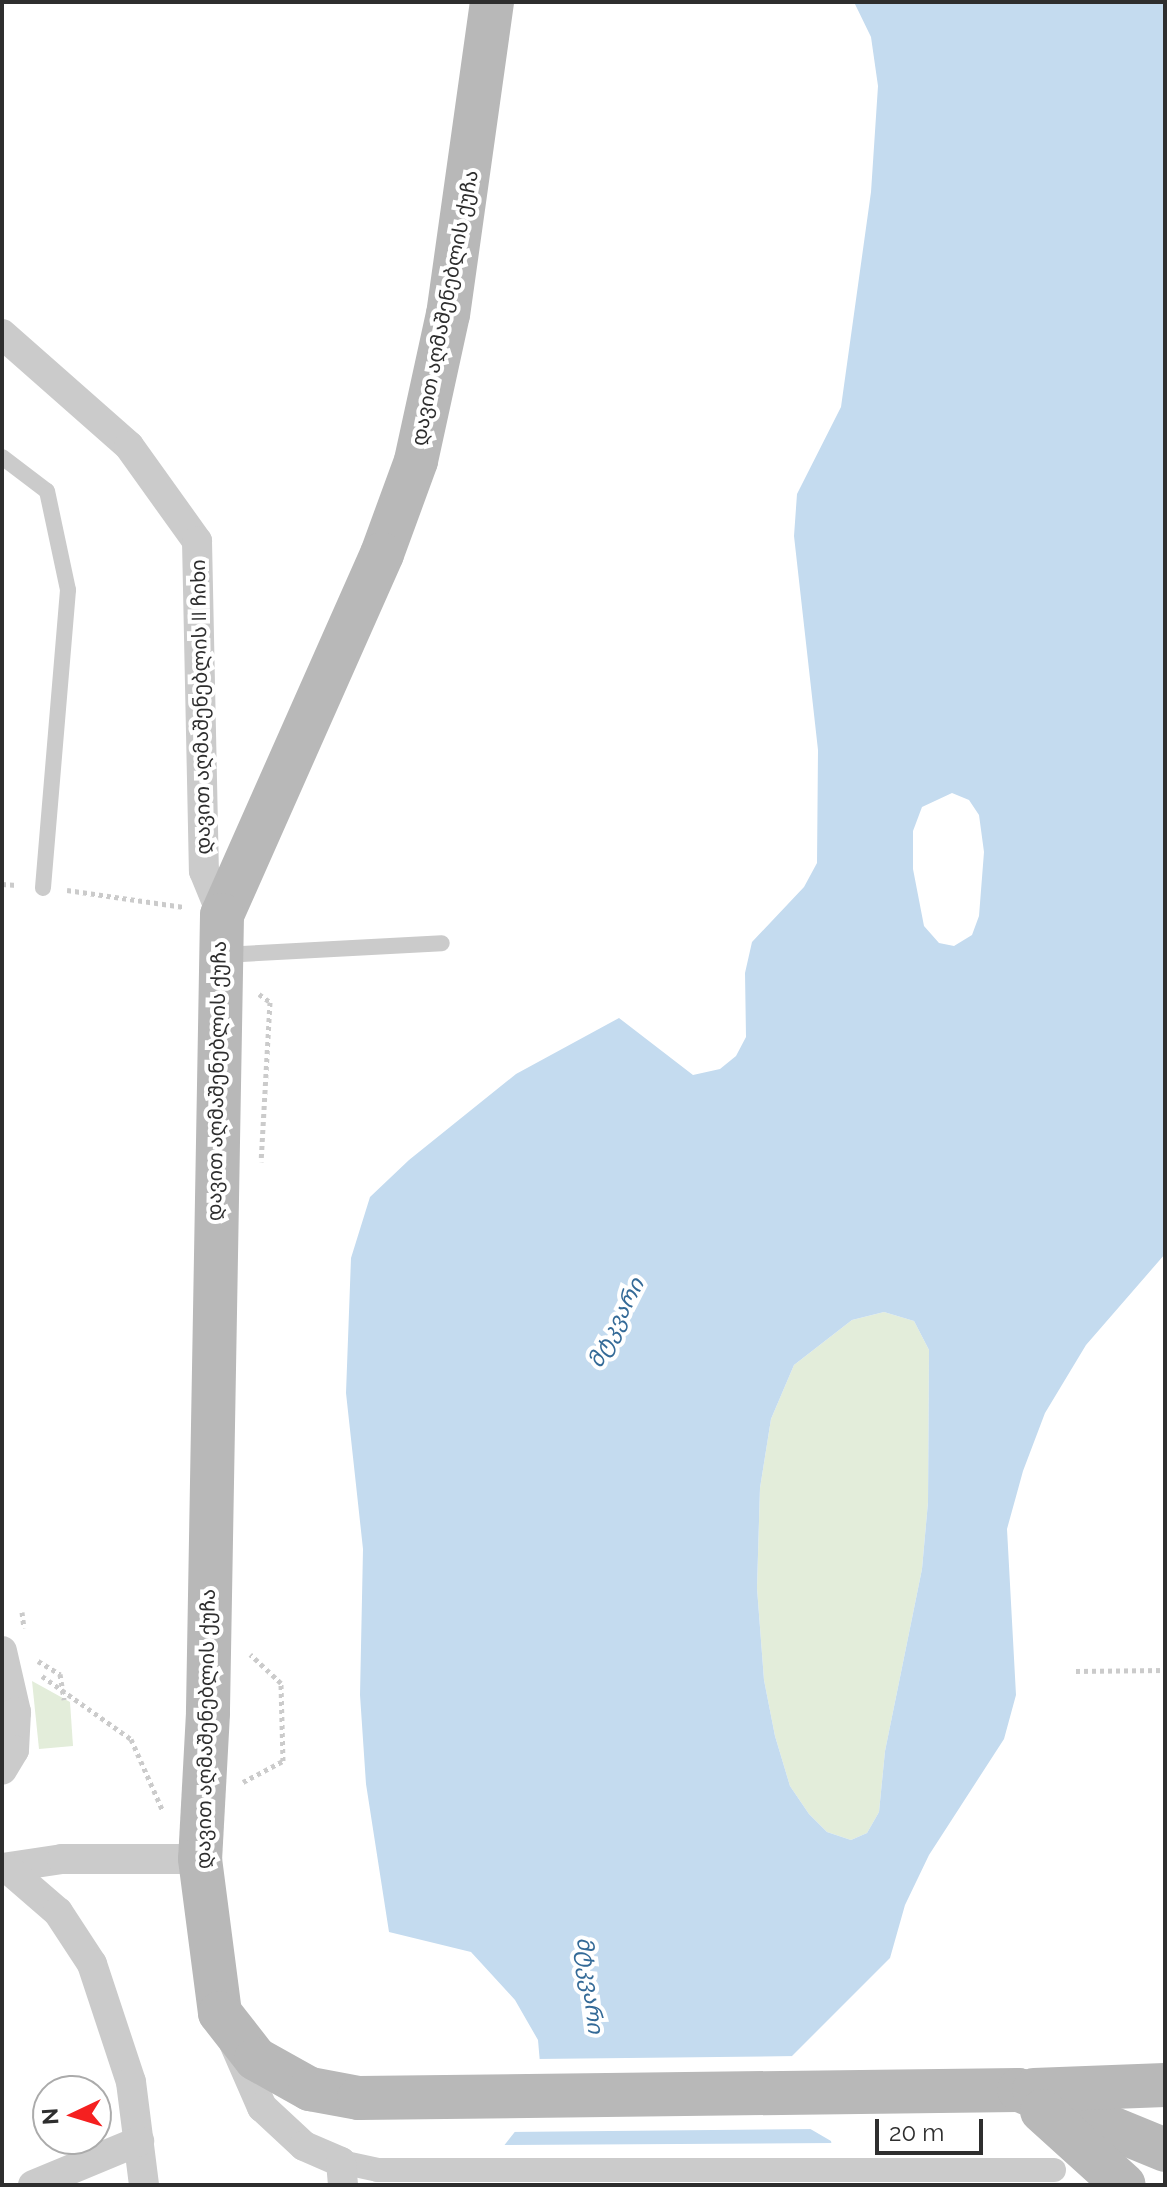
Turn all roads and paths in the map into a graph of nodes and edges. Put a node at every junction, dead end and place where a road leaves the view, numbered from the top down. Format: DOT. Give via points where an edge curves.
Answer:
graph roads {
  1 [pos="492,2"];
  2 [pos="2,334"];
  3 [pos="2,457"];
  4 [pos="50,888"];
  5 [pos="210,926"];
  6 [pos="442,943"];
  7 [pos="242,1646"];
  8 [pos="14,1658"];
  9 [pos="1165,1670"];
  10 [pos="1076,1671"];
  11 [pos="60,1674"];
  12 [pos="63,1691"];
  13 [pos="64,1700"];
  14 [pos="2,1770"];
  15 [pos="238,1784"];
  16 [pos="192,1859"];
  17 [pos="5,1868"];
  18 [pos="220,2013"];
  19 [pos="1165,2085"];
  20 [pos="1001,2090"];
  21 [pos="139,2141"];
  22 [pos="1165,2150"];
  23 [pos="1054,2170"];
  24 [pos="342,2174"];
  25 [pos="33,2185"];
  26 [pos="144,2185"];
  27 [pos="1124,2185"];
  1 -- 5 [label="main road, დავით აღმაშენებლის ქუჩა" via="448,314 416,461 382,554"];
  2 -- 5 [label="street, დავით აღმაშენებლის II ჩიხი" via="129,446 197,541 204,871"];
  3 -- 4 [label="lane" via="47,491 68,590"];
  4 -- 5 [label="path"];
  5 -- 6 [label="lane"];
  5 -- 16 [label="main road, დავით აღმაშენებლის ქუჩა" via="208,1713"];
  7 -- 15 [label="path" via="281,1683 283,1761"];
  8 -- 12 [label="path"];
  8 -- 14 [label="street" via="14,1750"];
  9 -- 10 [label="path"];
  11 -- 12 [label="path"];
  12 -- 13 [label="path"];
  12 -- 16 [label="path" via="131,1739"];
  16 -- 17 [label="street" via="62,1859"];
  16 -- 18 [label="main road, დავით აღმაშენებლის ქუჩა"];
  17 -- 21 [label="street" via="58,1912 92,1964 131,2082"];
  18 -- 20 [label="main road" via="256,2059 310,2089 377,2099"];
  18 -- 24 [label="street, დავით აღმაშენებლის ქუჩა" via="262,2107"];
  19 -- 20 [label="main road"];
  20 -- 22 [label="main road"];
  20 -- 27 [label="main road"];
  21 -- 25 [label="street"];
  21 -- 26 [label="street"];
  23 -- 24 [label="street"];
}
